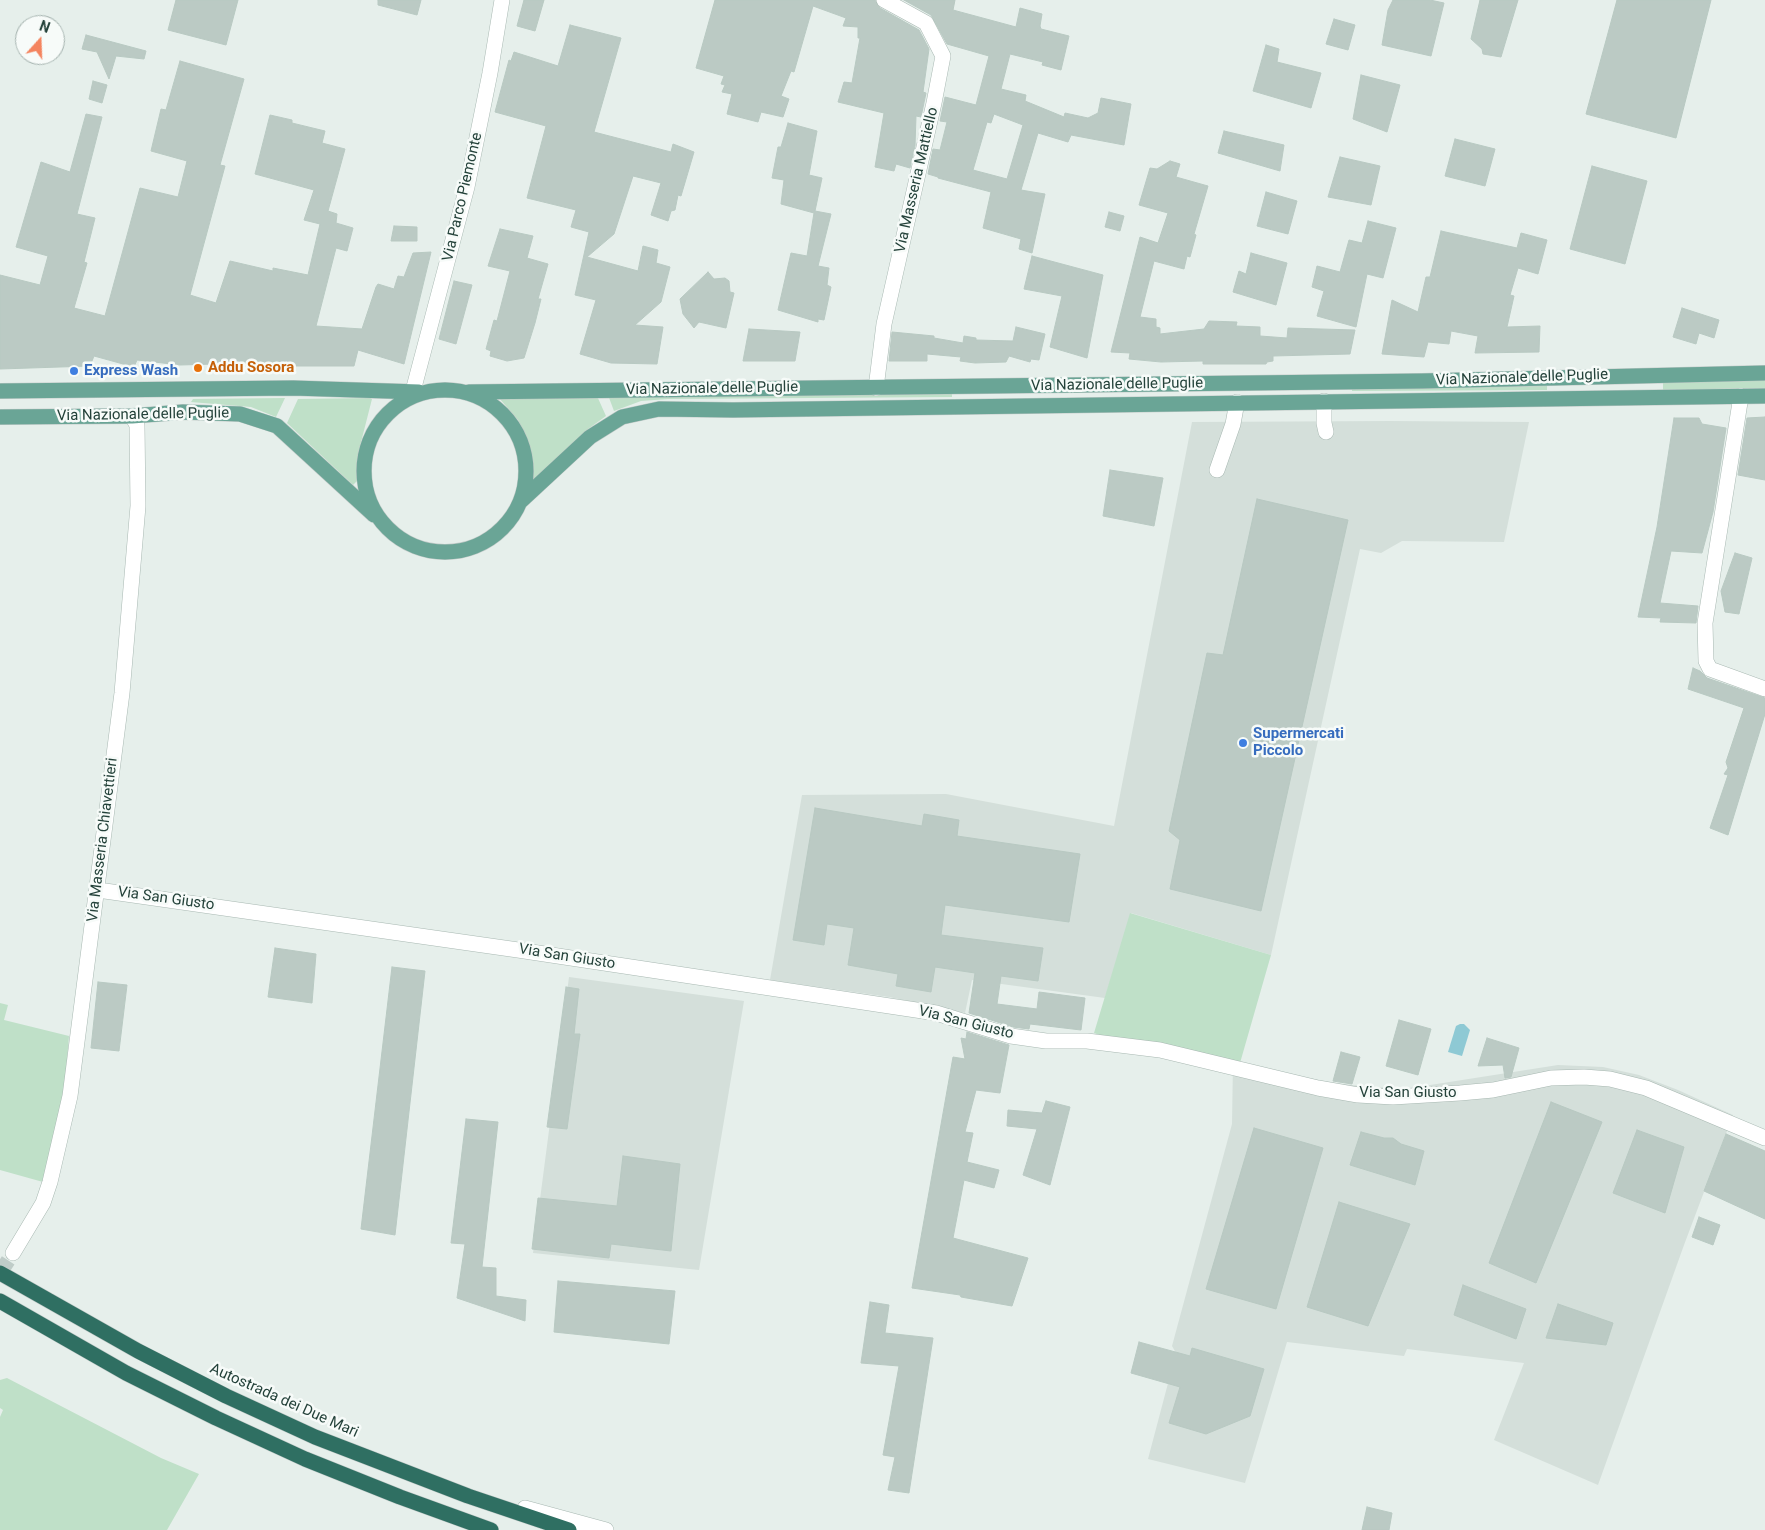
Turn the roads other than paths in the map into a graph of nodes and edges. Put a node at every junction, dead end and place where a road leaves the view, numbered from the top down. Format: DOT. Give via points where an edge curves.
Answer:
graph roads {
  1 [pos="502,0"];
  2 [pos="884,0"];
  3 [pos="1765,373"];
  4 [pos="876,388"];
  5 [pos="416,391"];
  6 [pos="0,392"];
  7 [pos="469,392"];
  8 [pos="1741,396"];
  9 [pos="1765,396"];
  10 [pos="1324,401"];
  11 [pos="1237,402"];
  12 [pos="132,416"];
  13 [pos="0,417"];
  14 [pos="1326,432"];
  15 [pos="1217,470"];
  16 [pos="521,501"];
  17 [pos="393,534"];
  18 [pos="1765,689"];
  19 [pos="98,890"];
  20 [pos="1765,1138"];
  21 [pos="14,1253"];
  22 [pos="0,1273"];
  23 [pos="0,1301"];
  24 [pos="410,1475"];
  25 [pos="491,1530"];
  26 [pos="568,1530"];
  27 [pos="606,1530"];
  1 -- 5 [label="street, Via Parco Piemonte" via="467,187"];
  2 -- 4 [label="street, Via Masseria Mattiello" via="926,23 943,56 884,324"];
  3 -- 4 [label="main road, Via Nazionale delle Puglie"];
  4 -- 7 [label="main road, Via Nazionale delle Puglie"];
  5 -- 6 [label="main road, Via Nazionale delle Puglie" via="292,388"];
  5 -- 7 [label="main road, Via Nazionale delle Puglie" via="444,388"];
  5 -- 17 [label="main road, Via Nazionale delle Puglie" via="380,422 368,444 364,468 366,493 377,515"];
  7 -- 16 [label="main road, Via Nazionale delle Puglie" via="493,406 512,425 523,449 526,475"];
  8 -- 9 [label="main road, Via Nazionale delle Puglie"];
  8 -- 10 [label="main road, Via Nazionale delle Puglie"];
  8 -- 18 [label="street" via="1705,622 1706,661 1710,669"];
  10 -- 11 [label="main road, Via Nazionale delle Puglie"];
  10 -- 14 [label="street"];
  11 -- 15 [label="street"];
  11 -- 16 [label="main road, Via Nazionale delle Puglie" via="659,409 622,417 590,437"];
  12 -- 13 [label="main road, Via Nazionale delle Puglie"];
  12 -- 17 [label="main road, Via Nazionale delle Puglie" via="183,412 240,414 277,426"];
  12 -- 19 [label="street, Via Masseria Chiavettieri" via="137,425 138,506 122,693"];
  16 -- 17 [label="main road, Via Nazionale delle Puglie" via="508,523 489,540 465,550 440,552 415,547"];
  19 -- 20 [label="street, Via San Giusto" via="936,1013 1011,1036 1160,1050 1358,1095 1460,1094 1551,1078 1610,1079 1640,1086"];
  19 -- 21 [label="street, Via Masseria Chiavettieri" via="62,1135 43,1203"];
  22 -- 24 [label="highway, Autostrada dei Due Mari" via="87,1324 218,1392"];
  23 -- 25 [label="highway" via="126,1373 216,1418 348,1476"];
  24 -- 26 [label="highway, Autostrada dei Due Mari"];
  24 -- 27 [label="street"];
}
